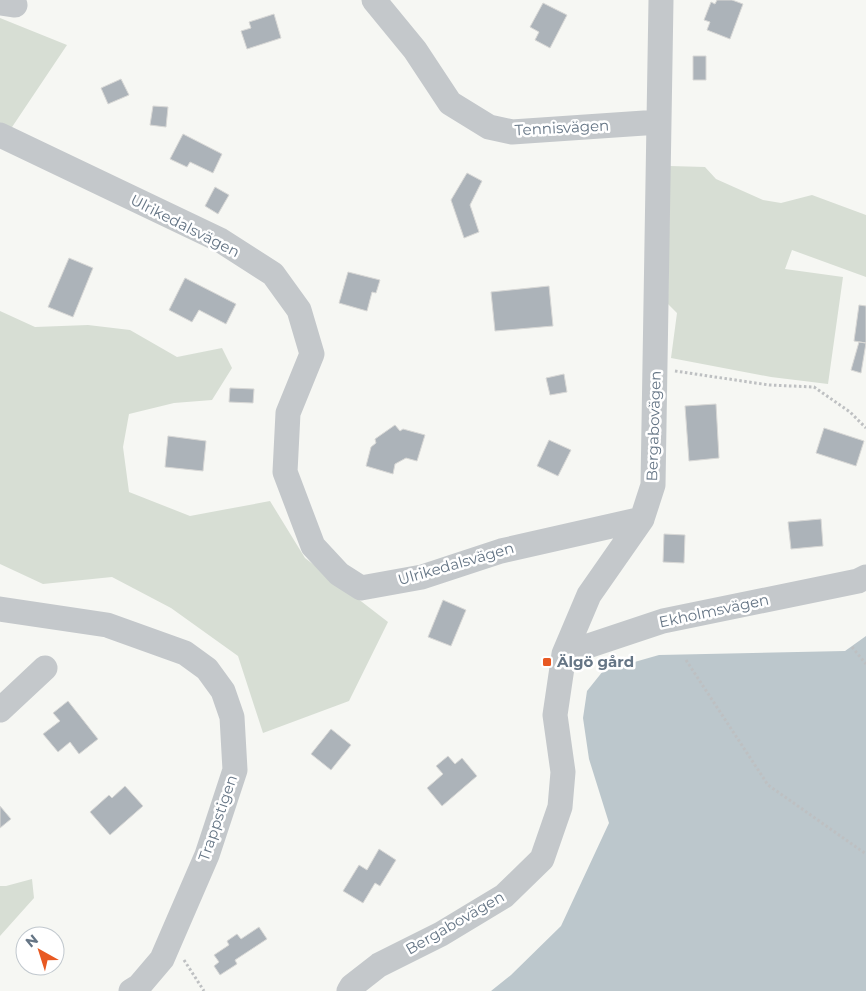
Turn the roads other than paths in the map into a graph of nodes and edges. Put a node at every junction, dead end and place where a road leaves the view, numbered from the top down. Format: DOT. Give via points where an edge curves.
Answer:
graph roads {
  1 [pos="374,0"];
  2 [pos="662,1"];
  3 [pos="659,122"];
  4 [pos="0,136"];
  5 [pos="642,519"];
  6 [pos="866,577"];
  7 [pos="0,609"];
  8 [pos="564,654"];
  9 [pos="45,668"];
  10 [pos="0,710"];
  11 [pos="131,991"];
  12 [pos="349,991"];
  1 -- 3 [label="street, Tennisvägen" via="415,50 450,103 489,126 512,132"];
  2 -- 3 [label="street, Bergabovägen"];
  3 -- 5 [label="street, Bergabovägen" via="654,485"];
  4 -- 5 [label="street, Ulrikedalsvägen" via="220,240 273,274 299,310 312,354 288,413 285,472 313,546 340,574 361,588 422,577 501,551"];
  5 -- 8 [label="street, Bergabovägen" via="589,595"];
  6 -- 8 [label="street, Ekholmsvägen" via="663,621"];
  7 -- 11 [label="street, Trappstigen" via="107,625 185,653 207,669 223,691 229,708 236,770 206,855 162,959"];
  8 -- 12 [label="street, Bergabovägen" via="556,715 563,772 560,807 542,859 504,896 379,966"];
  9 -- 10 [label="street"];
}
